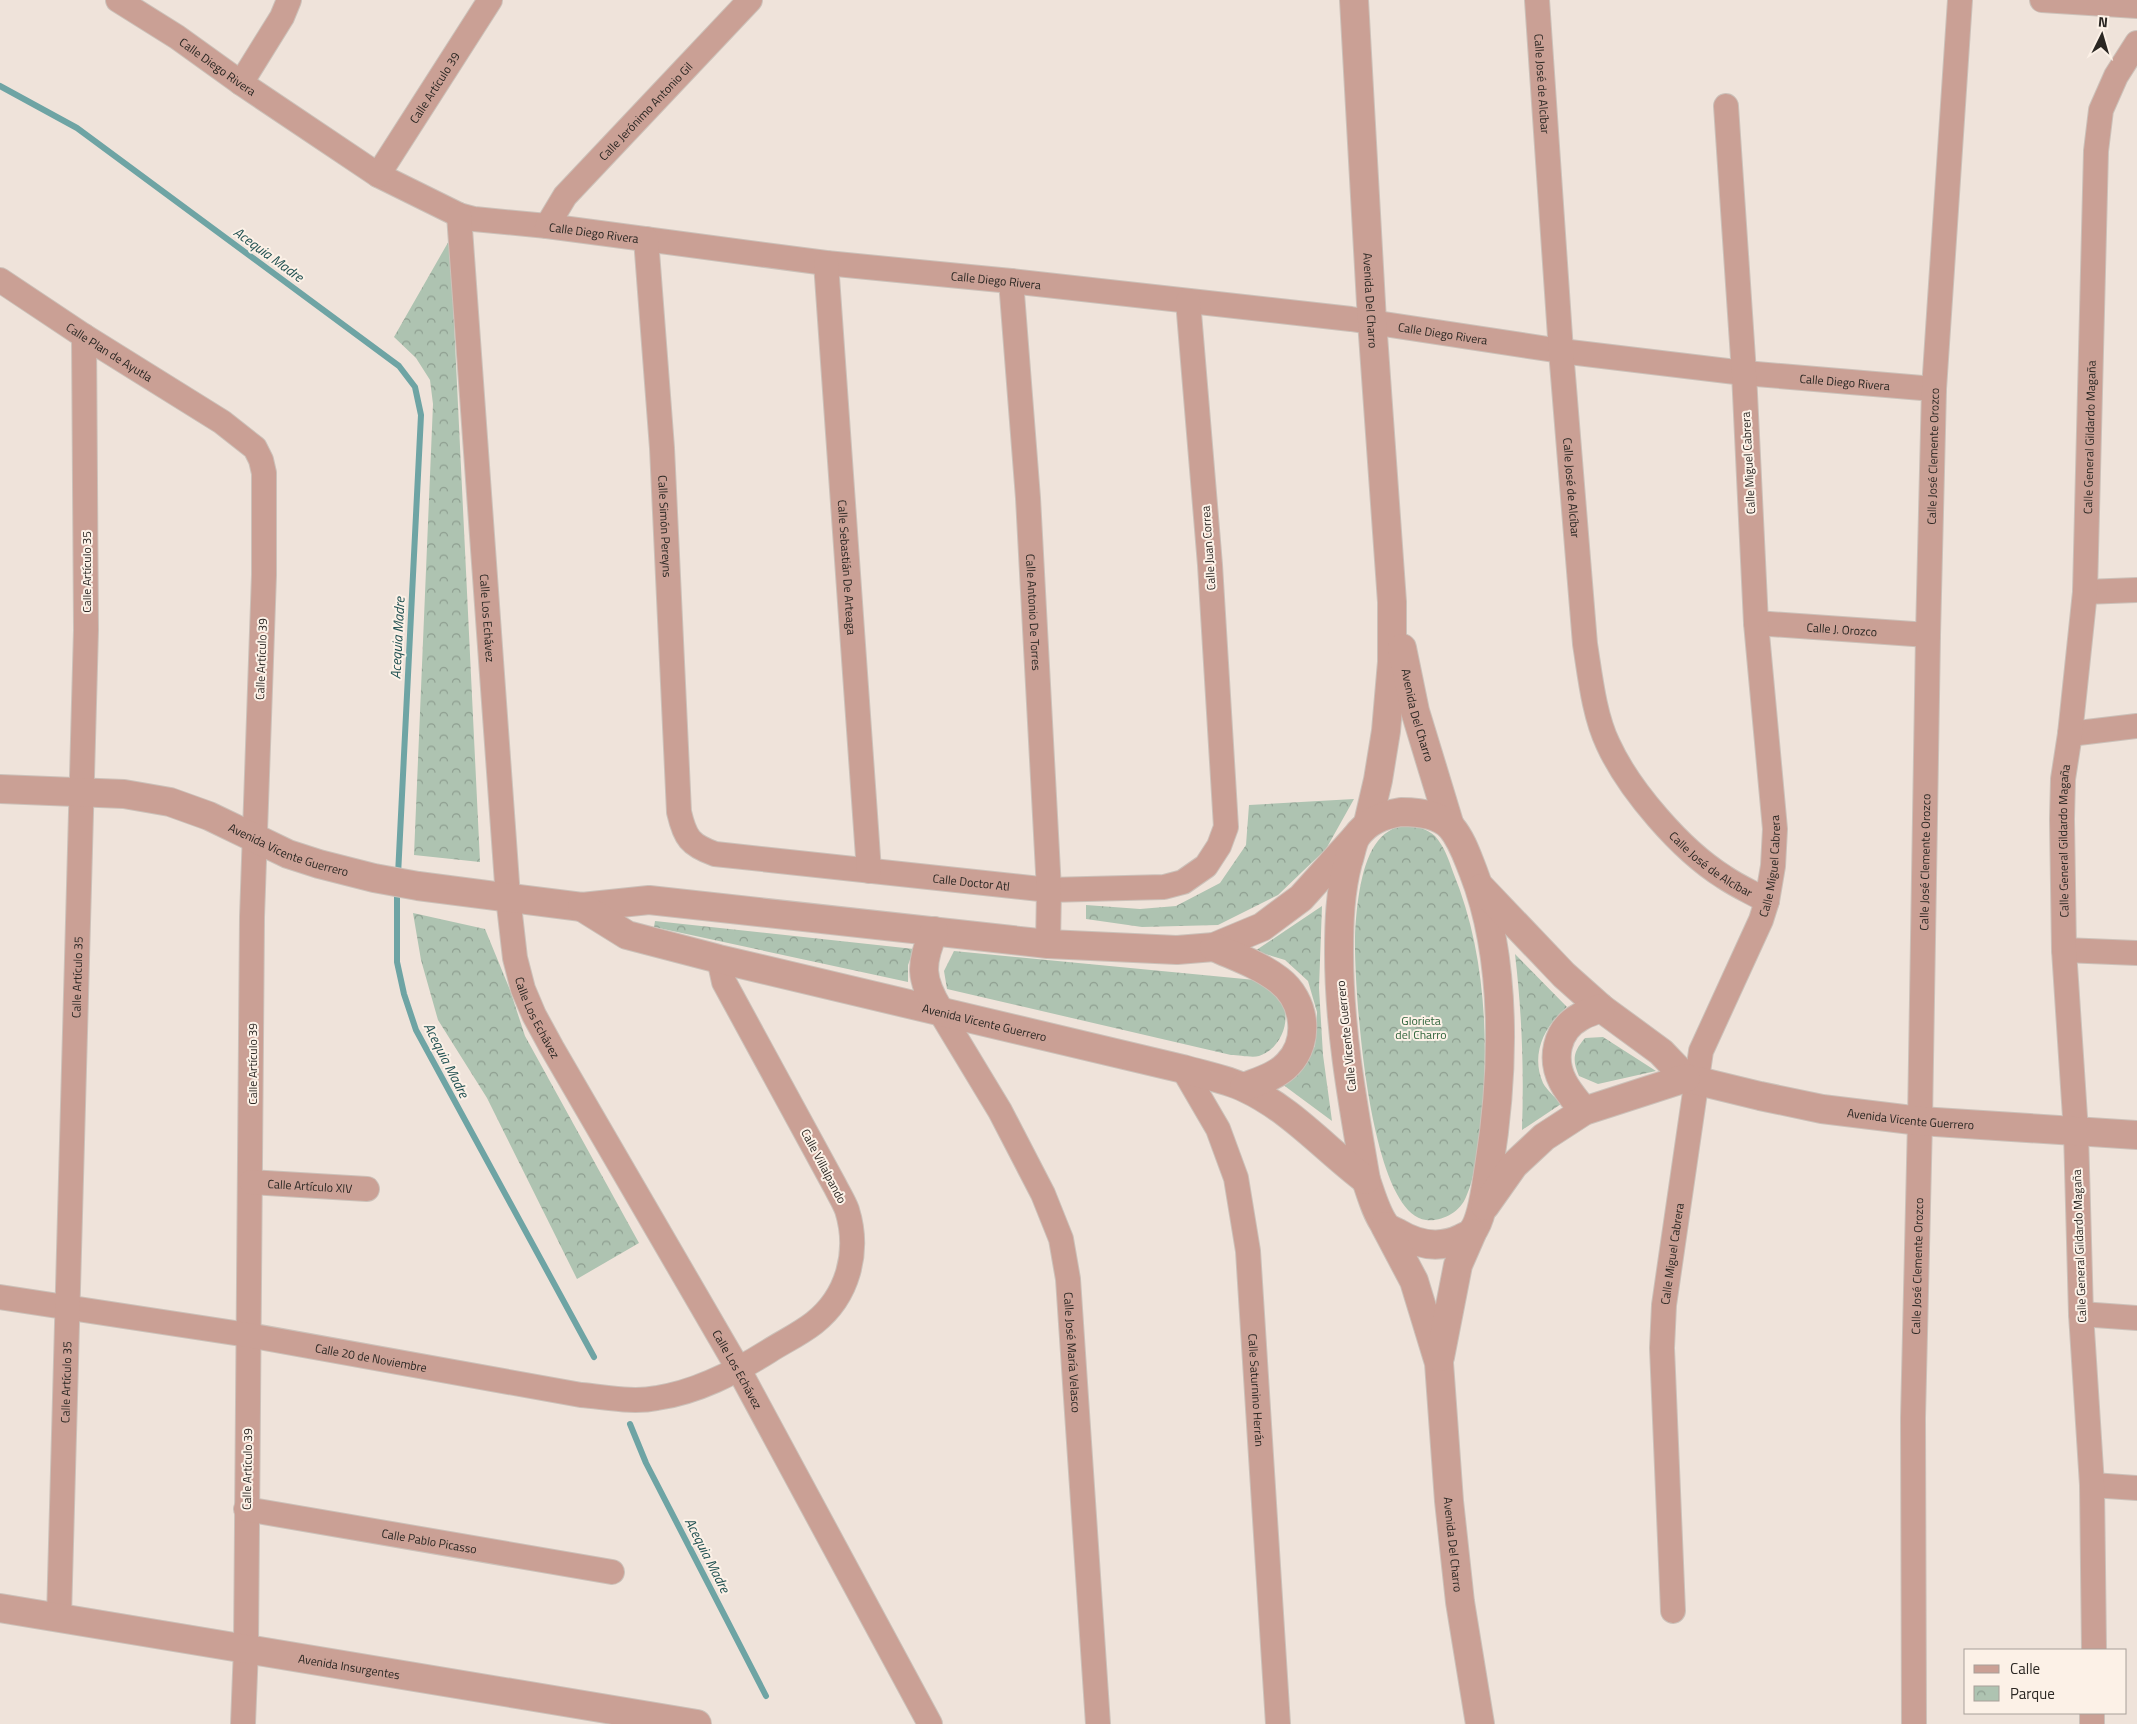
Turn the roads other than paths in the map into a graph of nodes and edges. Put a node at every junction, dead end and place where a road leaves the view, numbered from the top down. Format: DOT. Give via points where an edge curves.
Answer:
graph roads {
  1 [pos="118,0"];
  2 [pos="289,0"];
  3 [pos="490,0"];
  4 [pos="750,0"];
  5 [pos="1354,0"];
  6 [pos="1537,0"];
  7 [pos="1960,0"];
  8 [pos="2042,0"];
  9 [pos="2137,6"];
  10 [pos="2137,43"];
  11 [pos="241,83"];
  12 [pos="1726,106"];
  13 [pos="378,175"];
  14 [pos="459,215"];
  15 [pos="547,226"];
  16 [pos="646,239"];
  17 [pos="826,263"];
  18 [pos="0,280"];
  19 [pos="1011,281"];
  20 [pos="1188,301"];
  21 [pos="1372,321"];
  22 [pos="84,336"];
  23 [pos="1561,351"];
  24 [pos="1744,374"];
  25 [pos="1934,389"];
  26 [pos="222,422"];
  27 [pos="2137,590"];
  28 [pos="2085,592"];
  29 [pos="1392,602"];
  30 [pos="1756,623"];
  31 [pos="1928,635"];
  32 [pos="2137,726"];
  33 [pos="2070,734"];
  34 [pos="0,789"];
  35 [pos="81,791"];
  36 [pos="1224,795"];
  37 [pos="679,812"];
  38 [pos="1450,826"];
  39 [pos="1362,831"];
  40 [pos="254,836"];
  41 [pos="869,872"];
  42 [pos="1480,887"];
  43 [pos="1049,890"];
  44 [pos="508,897"];
  45 [pos="1767,901"];
  46 [pos="582,907"];
  47 [pos="934,931"];
  48 [pos="1048,944"];
  49 [pos="1214,947"];
  50 [pos="2064,950"];
  51 [pos="2137,954"];
  52 [pos="719,959"];
  53 [pos="1602,1008"];
  54 [pos="939,1010"];
  55 [pos="1183,1069"];
  56 [pos="1691,1080"];
  57 [pos="1244,1087"];
  58 [pos="1584,1111"];
  59 [pos="1920,1121"];
  60 [pos="2076,1132"];
  61 [pos="2137,1136"];
  62 [pos="1366,1180"];
  63 [pos="251,1182"];
  64 [pos="367,1189"];
  65 [pos="1477,1221"];
  66 [pos="1386,1226"];
  67 [pos="0,1297"];
  68 [pos="67,1308"];
  69 [pos="2081,1314"];
  70 [pos="2137,1318"];
  71 [pos="248,1335"];
  72 [pos="1439,1363"];
  73 [pos="739,1370"];
  74 [pos="2092,1485"];
  75 [pos="2137,1488"];
  76 [pos="246,1509"];
  77 [pos="612,1572"];
  78 [pos="0,1608"];
  79 [pos="1673,1611"];
  80 [pos="59,1618"];
  81 [pos="246,1648"];
  82 [pos="2094,1649"];
  83 [pos="242,1724"];
  84 [pos="697,1724"];
  85 [pos="930,1724"];
  86 [pos="1098,1724"];
  87 [pos="1278,1724"];
  88 [pos="1480,1724"];
  89 [pos="1914,1724"];
  1 -- 11 [label="street, Calle Diego Rivera"];
  2 -- 11 [label="street"];
  3 -- 13 [label="street, Calle Artículo 39"];
  4 -- 15 [label="street, Calle Jerónimo Antonio Gil" via="565,196"];
  5 -- 21 [label="street, Avenida Del Charro"];
  6 -- 23 [label="street, Calle José de Alcíbar"];
  7 -- 25 [label="street, Calle José Clemente Orozco"];
  8 -- 9 [label="street"];
  10 -- 28 [label="street, Calle General Gildardo Magaña" via="2116,76 2101,110 2096,151"];
  11 -- 13 [label="street, Calle Diego Rivera"];
  12 -- 24 [label="street, Calle Miguel Cabrera"];
  13 -- 14 [label="street, Calle Diego Rivera"];
  14 -- 15 [label="street, Calle Diego Rivera"];
  14 -- 44 [label="street, Calle Los Echávez"];
  15 -- 16 [label="street, Calle Diego Rivera"];
  16 -- 17 [label="street, Calle Diego Rivera"];
  16 -- 37 [label="street, Calle Simón Pereyns" via="662,457"];
  17 -- 19 [label="street, Calle Diego Rivera"];
  17 -- 41 [label="street, Calle Sebastián De Arteaga"];
  18 -- 22 [label="street, Calle Plan de Ayutla"];
  19 -- 20 [label="street, Calle Diego Rivera"];
  19 -- 43 [label="street, Calle Antonio De Torres" via="1028,498"];
  20 -- 21 [label="street, Calle Diego Rivera"];
  20 -- 36 [label="street, Calle Juan Correa" via="1210,566"];
  21 -- 23 [label="street, Calle Diego Rivera"];
  21 -- 29 [label="street, Avenida Del Charro"];
  22 -- 26 [label="street, Calle Plan de Ayutla"];
  22 -- 35 [label="street, Calle Artículo 35" via="86,630"];
  23 -- 24 [label="street, Calle Diego Rivera"];
  23 -- 45 [label="street, Calle José de Alcíbar" via="1585,644 1592,690 1607,743 1635,789 1681,844 1723,877"];
  24 -- 25 [label="street, Calle Diego Rivera"];
  24 -- 30 [label="street, Calle Miguel Cabrera"];
  25 -- 31 [label="street, Calle José Clemente Orozco"];
  26 -- 40 [label="street, Calle Artículo 39" via="255,448 264,473 264,575"];
  27 -- 28 [label="street"];
  28 -- 33 [label="street, Calle General Gildardo Magaña"];
  29 -- 38 [label="street, Avenida Del Charro" via="1415,711"];
  29 -- 39 [label="street, Avenida Del Charro" via="1386,731 1378,780"];
  30 -- 31 [label="street, Calle J. Orozco"];
  30 -- 45 [label="street, Calle Miguel Cabrera" via="1775,829"];
  31 -- 59 [label="street, Calle José Clemente Orozco"];
  32 -- 33 [label="street"];
  33 -- 50 [label="street, Calle General Gildardo Magaña" via="2063,779"];
  34 -- 35 [label="street, Avenida Vicente Guerrero"];
  35 -- 40 [label="street, Avenida Vicente Guerrero" via="170,802"];
  35 -- 68 [label="street, Calle Artículo 35"];
  36 -- 43 [label="street, Calle Doctor Atl" via="1226,827 1219,846 1206,866 1183,882 1164,887"];
  37 -- 41 [label="street, Calle Doctor Atl" via="689,840 715,854"];
  38 -- 39 [label="street" via="1427,814 1414,812 1386,815"];
  38 -- 42 [label="street" via="1464,848"];
  39 -- 49 [label="street, Avenida Vicente Guerrero" via="1301,898 1262,927"];
  39 -- 62 [label="street, Calle Vicente Guerrero" via="1343,879 1339,990"];
  40 -- 44 [label="street, Avenida Vicente Guerrero" via="288,854 374,878"];
  40 -- 63 [label="street, Calle Artículo 39"];
  41 -- 43 [label="street, Calle Doctor Atl"];
  42 -- 53 [label="street" via="1564,975"];
  42 -- 65 [label="street" via="1498,990 1500,1077 1495,1127"];
  43 -- 48 [label="street, Calle Antonio De Torres"];
  44 -- 46 [label="street, Avenida Vicente Guerrero"];
  44 -- 73 [label="street, Calle Los Echávez" via="516,958 523,989 534,1014"];
  45 -- 56 [label="street, Calle Miguel Cabrera" via="1705,1038"];
  46 -- 47 [label="street, Avenida Vicente Guerrero" via="649,900"];
  46 -- 52 [label="street, Avenida Vicente Guerrero" via="627,935"];
  47 -- 48 [label="street, Avenida Vicente Guerrero"];
  47 -- 54 [label="street" via="926,949 923,970 927,990"];
  48 -- 49 [label="street, Avenida Vicente Guerrero" via="1176,950"];
  49 -- 57 [label="street" via="1280,981 1300,1008 1302,1039 1298,1051 1273,1075"];
  50 -- 51 [label="street"];
  50 -- 60 [label="street, Calle General Gildardo Magaña"];
  52 -- 54 [label="street, Avenida Vicente Guerrero"];
  52 -- 73 [label="street, Calle Villalpando" via="724,982 847,1210 851,1231 849,1274 836,1302 814,1323"];
  53 -- 56 [label="street" via="1661,1052"];
  53 -- 58 [label="street" via="1579,1017 1557,1042 1562,1082"];
  54 -- 55 [label="street, Avenida Vicente Guerrero"];
  54 -- 86 [label="street, Calle José María Velasco" via="1000,1111 1043,1194 1060,1239 1068,1279"];
  55 -- 57 [label="street, Avenida Vicente Guerrero"];
  55 -- 87 [label="street, Calle Saturnino Herrán" via="1218,1129 1236,1178 1248,1251"];
  56 -- 58 [label="street"];
  56 -- 59 [label="street, Avenida Vicente Guerrero" via="1822,1109"];
  56 -- 79 [label="street, Calle Miguel Cabrera" via="1664,1306 1662,1348"];
  57 -- 62 [label="street, Avenida Vicente Guerrero" via="1293,1116"];
  58 -- 65 [label="street" via="1544,1137 1514,1165"];
  59 -- 60 [label="street, Avenida Vicente Guerrero"];
  59 -- 89 [label="street, Calle José Clemente Orozco" via="1913,1418"];
  60 -- 61 [label="street, Avenida Vicente Guerrero"];
  60 -- 69 [label="street, Calle General Gildardo Magaña"];
  62 -- 66 [label="street, Calle Vicente Guerrero"];
  63 -- 64 [label="street, Calle Artículo XIV"];
  63 -- 71 [label="street, Calle Artículo 39"];
  65 -- 66 [label="street" via="1450,1244 1434,1246 1405,1238"];
  65 -- 72 [label="street, Avenida Del Charro" via="1458,1265"];
  66 -- 72 [label="street, Avenida Del Charro" via="1414,1281"];
  67 -- 68 [label="street, Calle 20 de Noviembre"];
  68 -- 71 [label="street, Calle 20 de Noviembre"];
  68 -- 80 [label="street, Calle Artículo 35"];
  69 -- 70 [label="street"];
  69 -- 74 [label="street, Calle General Gildardo Magaña"];
  71 -- 73 [label="street, Calle 20 de Noviembre" via="618,1399 656,1399 688,1392"];
  71 -- 76 [label="street, Calle Artículo 39"];
  72 -- 88 [label="street, Avenida Del Charro" via="1460,1602"];
  73 -- 85 [label="street, Calle Los Echávez"];
  74 -- 75 [label="street"];
  74 -- 82 [label="street, Calle General Gildardo Magaña"];
  76 -- 77 [label="street, Calle Pablo Picasso"];
  76 -- 81 [label="street, Calle Artículo 39"];
  78 -- 80 [label="street, Avenida Insurgentes"];
  80 -- 81 [label="street, Avenida Insurgentes"];
  81 -- 83 [label="street, Calle Artículo 39"];
  81 -- 84 [label="street, Avenida Insurgentes"];
}
